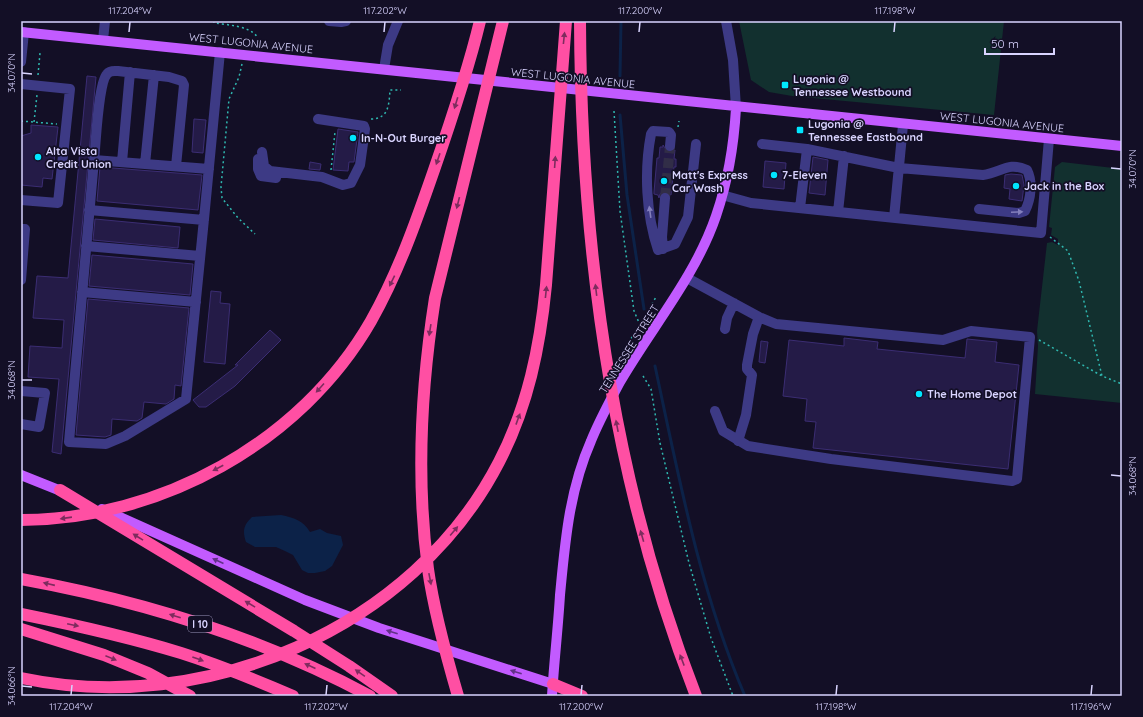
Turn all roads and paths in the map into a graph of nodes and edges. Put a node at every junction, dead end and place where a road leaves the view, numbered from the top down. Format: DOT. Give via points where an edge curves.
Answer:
graph roads {
  1 [pos="105,21"];
  2 [pos="213,21"];
  3 [pos="329,21"];
  4 [pos="346,21"];
  5 [pos="398,21"];
  6 [pos="480,21"];
  7 [pos="503,21"];
  8 [pos="566,21"];
  9 [pos="580,21"];
  10 [pos="726,21"];
  11 [pos="22,32"];
  12 [pos="258,38"];
  13 [pos="103,40"];
  14 [pos="220,52"];
  15 [pos="244,54"];
  16 [pos="21,62"];
  17 [pos="384,69"];
  18 [pos="130,72"];
  19 [pos="154,75"];
  20 [pos="21,84"];
  21 [pos="736,108"];
  22 [pos="614,111"];
  23 [pos="318,119"];
  24 [pos="21,121"];
  25 [pos="57,124"];
  26 [pos="903,125"];
  27 [pos="1049,139"];
  28 [pos="696,144"];
  29 [pos="762,144"];
  30 [pos="670,146"];
  31 [pos="1122,146"];
  32 [pos="807,149"];
  33 [pos="844,156"];
  34 [pos="94,160"];
  35 [pos="122,162"];
  36 [pos="145,164"];
  37 [pos="176,166"];
  38 [pos="899,168"];
  39 [pos="209,169"];
  40 [pos="337,184"];
  41 [pos="722,195"];
  42 [pos="665,198"];
  43 [pos="21,200"];
  44 [pos="800,208"];
  45 [pos="979,209"];
  46 [pos="89,210"];
  47 [pos="838,212"];
  48 [pos="894,218"];
  49 [pos="204,220"];
  50 [pos="21,229"];
  51 [pos="1041,233"];
  52 [pos="255,234"];
  53 [pos="86,246"];
  54 [pos="660,249"];
  55 [pos="200,256"];
  56 [pos="687,278"];
  57 [pos="21,280"];
  58 [pos="82,292"];
  59 [pos="656,297"];
  60 [pos="196,302"];
  61 [pos="734,303"];
  62 [pos="759,317"];
  63 [pos="640,326"];
  64 [pos="725,329"];
  65 [pos="1030,337"];
  66 [pos="623,351"];
  67 [pos="642,376"];
  68 [pos="1102,376"];
  69 [pos="1122,384"];
  70 [pos="21,391"];
  71 [pos="715,412"];
  72 [pos="21,424"];
  73 [pos="738,441"];
  74 [pos="21,475"];
  75 [pos="60,490"];
  76 [pos="22,520"];
  77 [pos="21,579"];
  78 [pos="21,614"];
  79 [pos="21,629"];
  80 [pos="21,678"];
  81 [pos="553,690"];
  82 [pos="190,696"];
  83 [pos="293,696"];
  84 [pos="370,696"];
  85 [pos="392,696"];
  86 [pos="458,696"];
  87 [pos="582,696"];
  88 [pos="696,696"];
  89 [pos="734,696"];
  1 -- 13 [label="street"];
  2 -- 12 [label="path" via="248,30"];
  3 -- 4 [label="street"];
  5 -- 17 [label="street" via="388,45"];
  6 -- 76 [label="highway, one-way" via="450,123 392,280 370,322 346,358 317,392 274,431 225,464 195,480 125,507 56,519"];
  7 -- 86 [label="highway, one-way" via="435,298 425,380 421,470 428,570"];
  80 -- 8 [label="highway, one-way" via="71,687 114,690 184,685 254,667 293,653 326,637 386,597 440,548 463,520 499,462 515,428 535,367 542,326"];
  88 -- 9 [label="highway, one-way" via="675,643 638,523 600,328 582,117"];
  10 -- 21 [label="street, TENNESSEE STREET" via="733,60"];
  11 -- 13 [label="main road, WEST LUGONIA AVENUE"];
  11 -- 16 [label="street"];
  13 -- 14 [label="main road, WEST LUGONIA AVENUE"];
  14 -- 15 [label="main road, WEST LUGONIA AVENUE"];
  14 -- 39 [label="street"];
  15 -- 17 [label="main road, WEST LUGONIA AVENUE"];
  15 -- 52 [label="path" via="239,77 229,99 221,187 222,198"];
  17 -- 21 [label="main road, WEST LUGONIA AVENUE"];
  18 -- 19 [label="street"];
  18 -- 34 [label="street" via="111,71 104,78 101,86"];
  18 -- 35 [label="street"];
  19 -- 36 [label="street"];
  19 -- 37 [label="street" via="178,78 184,84"];
  20 -- 43 [label="street" via="70,89 58,203"];
  21 -- 26 [label="main road, WEST LUGONIA AVENUE"];
  21 -- 41 [label="main road, TENNESSEE STREET" via="734,135"];
  22 -- 63 [label="path" via="620,211 634,311"];
  23 -- 40 [label="street" via="360,124 365,129 362,158 356,177 348,185"];
  24 -- 25 [label="path"];
  26 -- 27 [label="main road, WEST LUGONIA AVENUE"];
  26 -- 38 [label="street"];
  27 -- 31 [label="main road, WEST LUGONIA AVENUE"];
  27 -- 51 [label="street"];
  28 -- 54 [label="street" via="688,217 675,244"];
  29 -- 32 [label="street"];
  54 -- 30 [label="street, one-way" via="654,239 647,186 653,131 669,132"];
  32 -- 33 [label="street"];
  32 -- 44 [label="street"];
  33 -- 38 [label="street"];
  33 -- 47 [label="street"];
  34 -- 35 [label="street"];
  34 -- 46 [label="street"];
  35 -- 36 [label="street"];
  36 -- 37 [label="street"];
  37 -- 39 [label="street"];
  45 -- 38 [label="street, one-way" via="1019,213 1025,211 1031,178 1027,170 1009,166 983,175"];
  38 -- 48 [label="street"];
  39 -- 49 [label="street"];
  40 -- 40 [label="street" via="261,176 258,159 262,152 264,166 270,171 322,177"];
  41 -- 44 [label="street" via="751,203"];
  41 -- 56 [label="main road, TENNESSEE STREET" via="716,216"];
  42 -- 54 [label="street"];
  44 -- 47 [label="street"];
  46 -- 49 [label="street"];
  46 -- 53 [label="street"];
  47 -- 48 [label="street"];
  48 -- 51 [label="street"];
  49 -- 55 [label="street"];
  50 -- 57 [label="street" via="25,229"];
  51 -- 68 [label="path" via="1068,251 1079,281"];
  53 -- 55 [label="street"];
  53 -- 58 [label="street"];
  55 -- 60 [label="street"];
  56 -- 61 [label="street"];
  56 -- 81 [label="main road, TENNESSEE STREET" via="621,382 582,462 569,513 565,542"];
  58 -- 60 [label="street"];
  58 -- 60 [label="street" via="69,442 106,444 125,436 186,399"];
  59 -- 63 [label="path"];
  61 -- 62 [label="street"];
  61 -- 64 [label="street"];
  62 -- 65 [label="street" via="776,324 943,340 971,331"];
  62 -- 73 [label="street" via="747,365 752,375 746,415"];
  63 -- 66 [label="path"];
  65 -- 68 [label="path"];
  65 -- 73 [label="street" via="1017,479 1012,481 831,459 748,446"];
  67 -- 89 [label="path" via="651,389 662,450 691,571 711,638"];
  68 -- 69 [label="path"];
  70 -- 72 [label="street" via="45,393 39,427"];
  71 -- 73 [label="street" via="723,431"];
  74 -- 75 [label="main road"];
  81 -- 75 [label="main road, one-way" via="305,600"];
  85 -- 75 [label="highway, one-way" via="294,631"];
  84 -- 77 [label="highway, I 10, one-way" via="300,662 218,630 166,613"];
  78 -- 83 [label="highway, one-way" via="105,632 182,653"];
  79 -- 82 [label="highway, one-way" via="104,655 148,673"];
  81 -- 87 [label="highway"];
}
